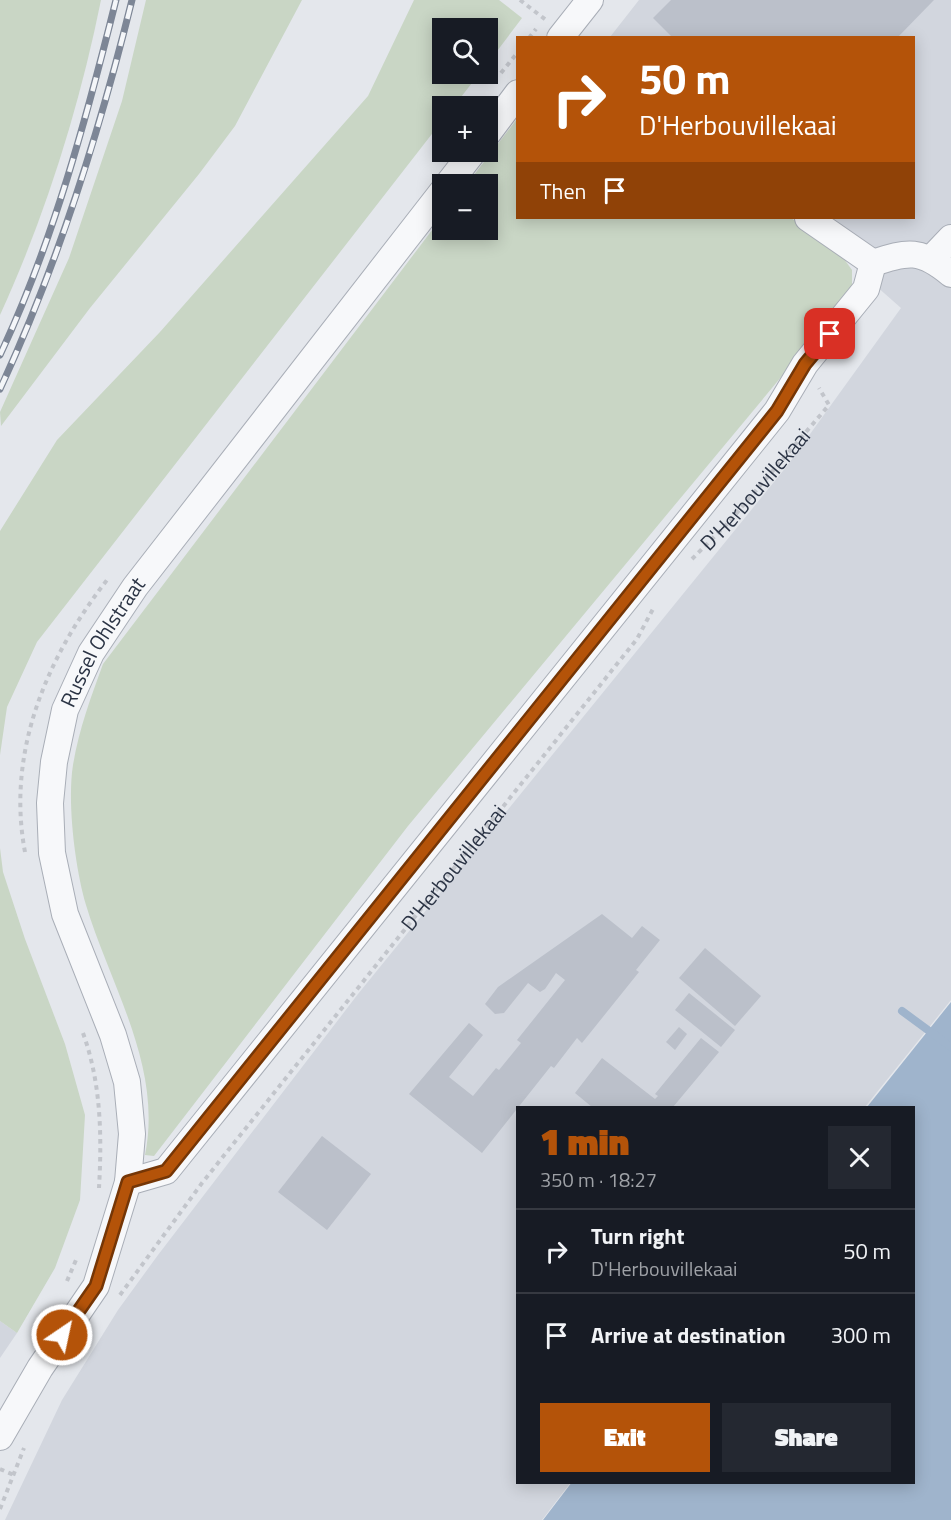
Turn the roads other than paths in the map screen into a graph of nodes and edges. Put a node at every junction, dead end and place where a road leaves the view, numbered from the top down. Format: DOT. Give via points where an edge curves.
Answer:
graph roads {
  1 [pos="590,0"];
  2 [pos="560,31"];
  3 [pos="516,96"];
  4 [pos="498,120"];
  5 [pos="465,162"];
  6 [pos="456,174"];
  7 [pos="432,205"];
  8 [pos="809,219"];
  9 [pos="951,238"];
  10 [pos="873,263"];
  11 [pos="942,266"];
  12 [pos="128,1182"];
  13 [pos="0,1437"];
  1 -- 2 [label="street"];
  3 -- 4 [label="street"];
  5 -- 6 [label="street"];
  7 -- 12 [label="street, Russel Ohlstraat" via="135,586 91,653 65,710 50,803 52,853 65,914 113,1035 127,1082 132,1134"];
  8 -- 10 [label="street"];
  9 -- 11 [label="street"];
  10 -- 11 [label="street" via="901,253"];
  10 -- 12 [label="street, D'Herbouvillekaai" via="866,289 805,364 777,411 166,1171"];
  12 -- 13 [label="street" via="96,1286 40,1368"];
}
